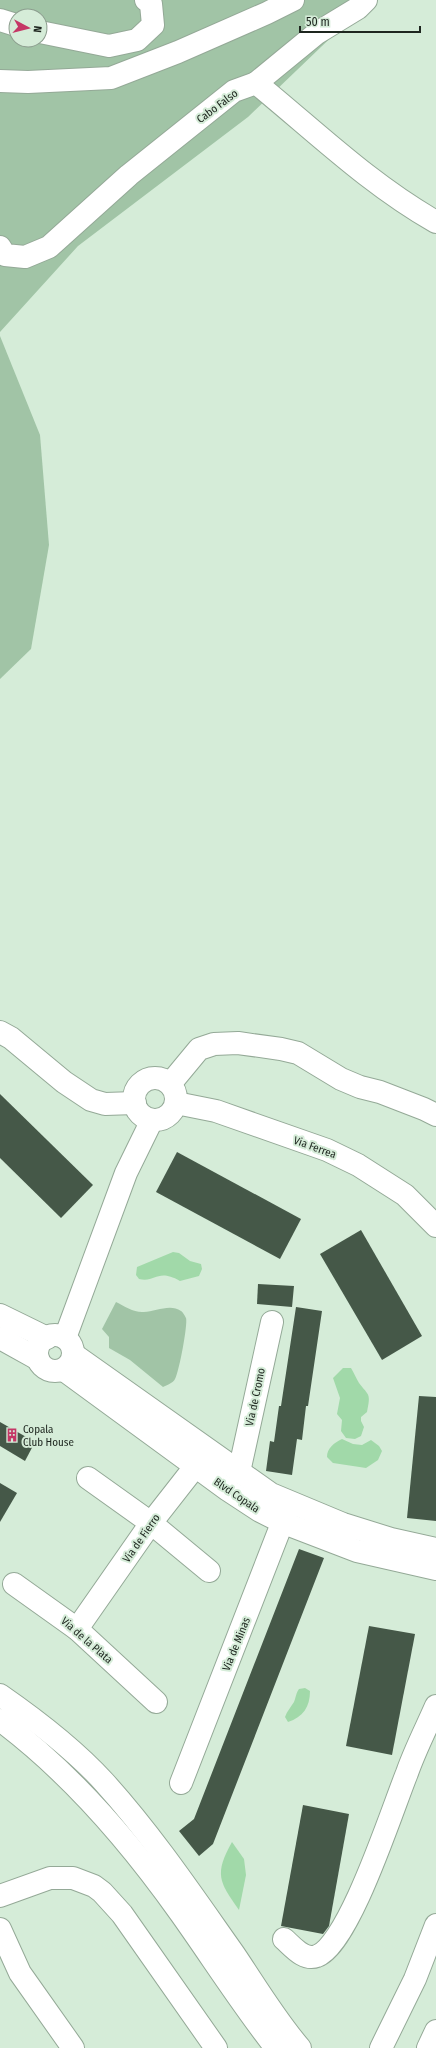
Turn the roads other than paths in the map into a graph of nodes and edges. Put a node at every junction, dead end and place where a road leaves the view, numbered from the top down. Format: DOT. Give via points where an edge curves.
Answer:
graph roads {
  1 [pos="146,0"];
  2 [pos="293,0"];
  3 [pos="366,0"];
  4 [pos="48,34"];
  5 [pos="0,81"];
  6 [pos="256,83"];
  7 [pos="436,222"];
  8 [pos="0,247"];
  9 [pos="0,1032"];
  10 [pos="173,1094"];
  11 [pos="135,1103"];
  12 [pos="436,1115"];
  13 [pos="152,1120"];
  14 [pos="436,1226"];
  15 [pos="0,1315"];
  16 [pos="272,1322"];
  17 [pos="0,1338"];
  18 [pos="62,1350"];
  19 [pos="202,1458"];
  20 [pos="239,1472"];
  21 [pos="88,1478"];
  22 [pos="287,1513"];
  23 [pos="151,1523"];
  24 [pos="436,1549"];
  25 [pos="436,1569"];
  26 [pos="209,1571"];
  27 [pos="14,1584"];
  28 [pos="77,1629"];
  29 [pos="0,1694"];
  30 [pos="156,1702"];
  31 [pos="436,1706"];
  32 [pos="0,1720"];
  33 [pos="78,1758"];
  34 [pos="64,1775"];
  35 [pos="181,1783"];
  36 [pos="0,1896"];
  37 [pos="436,1925"];
  38 [pos="0,1929"];
  39 [pos="284,1939"];
  40 [pos="436,2032"];
  41 [pos="73,2048"];
  42 [pos="216,2048"];
  43 [pos="276,2048"];
  44 [pos="300,2048"];
  45 [pos="381,2048"];
  46 [pos="428,2048"];
  1 -- 4 [label="street" via="151,4 153,25 137,40 109,46"];
  2 -- 5 [label="street" via="178,52 111,78"];
  3 -- 6 [label="street" via="358,8 317,33"];
  6 -- 7 [label="street" via="377,184"];
  6 -- 8 [label="street, Cabo Falso" via="234,91 129,175 49,247 25,257 5,255"];
  9 -- 11 [label="street" via="91,1100 105,1104"];
  10 -- 11 [label="street" via="159,1079 146,1081 137,1090"];
  10 -- 12 [label="street" via="199,1049 214,1044 238,1043 298,1053 342,1079"];
  10 -- 13 [label="street" via="170,1114 165,1118"];
  10 -- 14 [label="street, Via Ferrea" via="327,1150 358,1165 405,1195"];
  11 -- 13 [label="street" via="140,1114"];
  13 -- 18 [label="street" via="126,1173"];
  15 -- 18 [label="street, Blvd Copala"];
  16 -- 20 [label="street, Via de Cromo"];
  17 -- 18 [label="street" via="38,1359 39,1346"];
  18 -- 19 [label="street, Blvd Copala"];
  19 -- 20 [label="street, Blvd Copala"];
  19 -- 22 [label="street, Blvd Copala" via="228,1490 260,1510"];
  19 -- 23 [label="street, Via de Fierro"];
  20 -- 22 [label="street, Blvd Copala" via="271,1494"];
  21 -- 23 [label="street"];
  22 -- 24 [label="street, Blvd Copala" via="343,1524 391,1539"];
  22 -- 25 [label="street, Blvd Copala" via="357,1551"];
  22 -- 35 [label="street, Via de Minas"];
  23 -- 26 [label="street"];
  23 -- 28 [label="street, Via de Fierro"];
  27 -- 28 [label="street, Via de la Plata"];
  28 -- 30 [label="street, Via de la Plata"];
  29 -- 33 [label="street"];
  31 -- 39 [label="street" via="410,1764 373,1864 330,1947 316,1957 307,1956"];
  32 -- 34 [label="street"];
  33 -- 34 [label="street"];
  33 -- 44 [label="street" via="103,1781 144,1831"];
  34 -- 43 [label="street" via="148,1870"];
  36 -- 42 [label="street" via="50,1878 73,1878 94,1886 122,1914"];
  37 -- 45 [label="street" via="415,1979"];
  38 -- 41 [label="street" via="20,1973"];
  40 -- 46 [label="street"];
}
